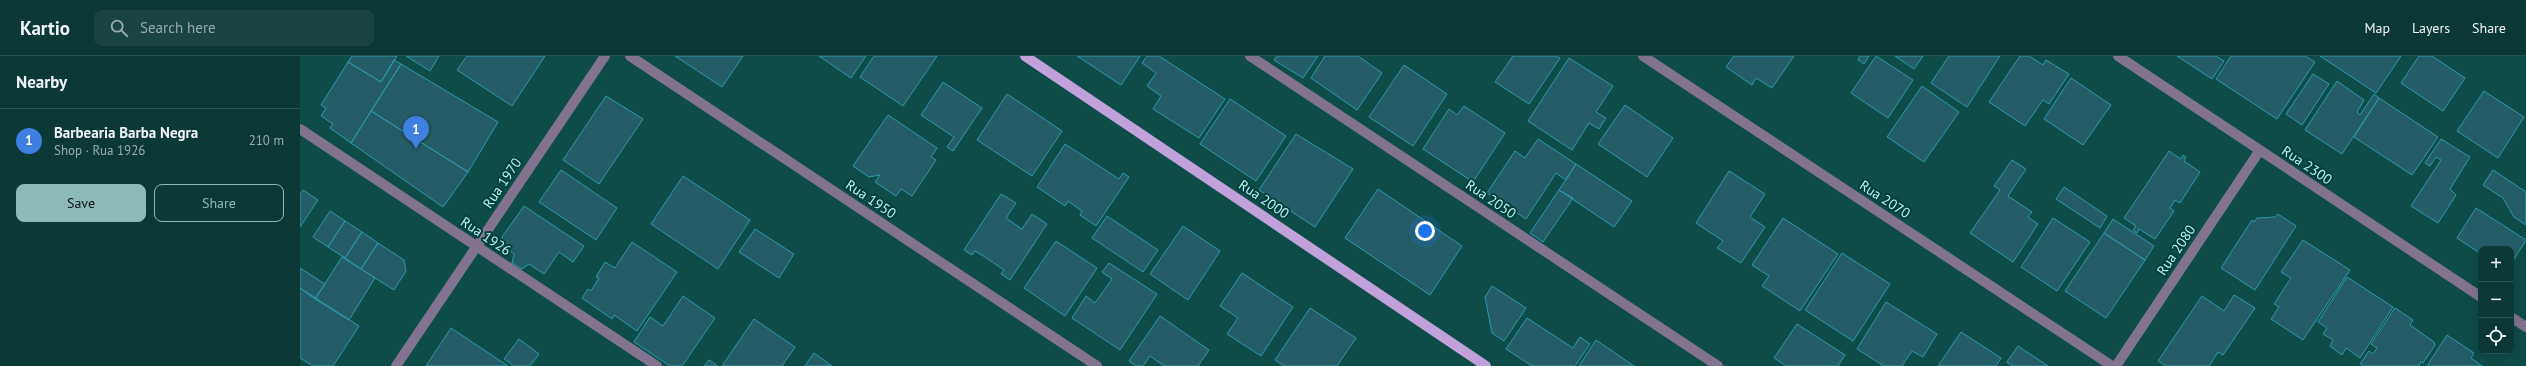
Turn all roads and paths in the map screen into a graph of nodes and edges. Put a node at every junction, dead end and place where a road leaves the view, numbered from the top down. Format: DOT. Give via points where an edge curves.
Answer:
graph roads {
  1 [pos="605,56"];
  2 [pos="630,56"];
  3 [pos="1025,56"];
  4 [pos="1250,56"];
  5 [pos="1644,56"];
  6 [pos="2118,56"];
  7 [pos="300,129"];
  8 [pos="2260,150"];
  9 [pos="477,246"];
  10 [pos="2478,295"];
  11 [pos="2512,318"];
  12 [pos="2526,327"];
  13 [pos="396,366"];
  14 [pos="657,366"];
  15 [pos="1097,366"];
  16 [pos="1486,366"];
  17 [pos="1718,366"];
  18 [pos="2112,366"];
  19 [pos="2116,366"];
  1 -- 9 [label="street, Rua 1970"];
  2 -- 15 [label="street, Rua 1950"];
  3 -- 16 [label="main road, Rua 2000"];
  4 -- 17 [label="street, Rua 2050"];
  5 -- 18 [label="street, Rua 2070"];
  6 -- 8 [label="street, Rua 2300"];
  7 -- 9 [label="street, Rua 1926"];
  8 -- 10 [label="street, Rua 2300"];
  8 -- 19 [label="street, Rua 2080"];
  9 -- 13 [label="street, Rua 1970"];
  9 -- 14 [label="street, Rua 1926"];
  11 -- 12 [label="street"];
}
